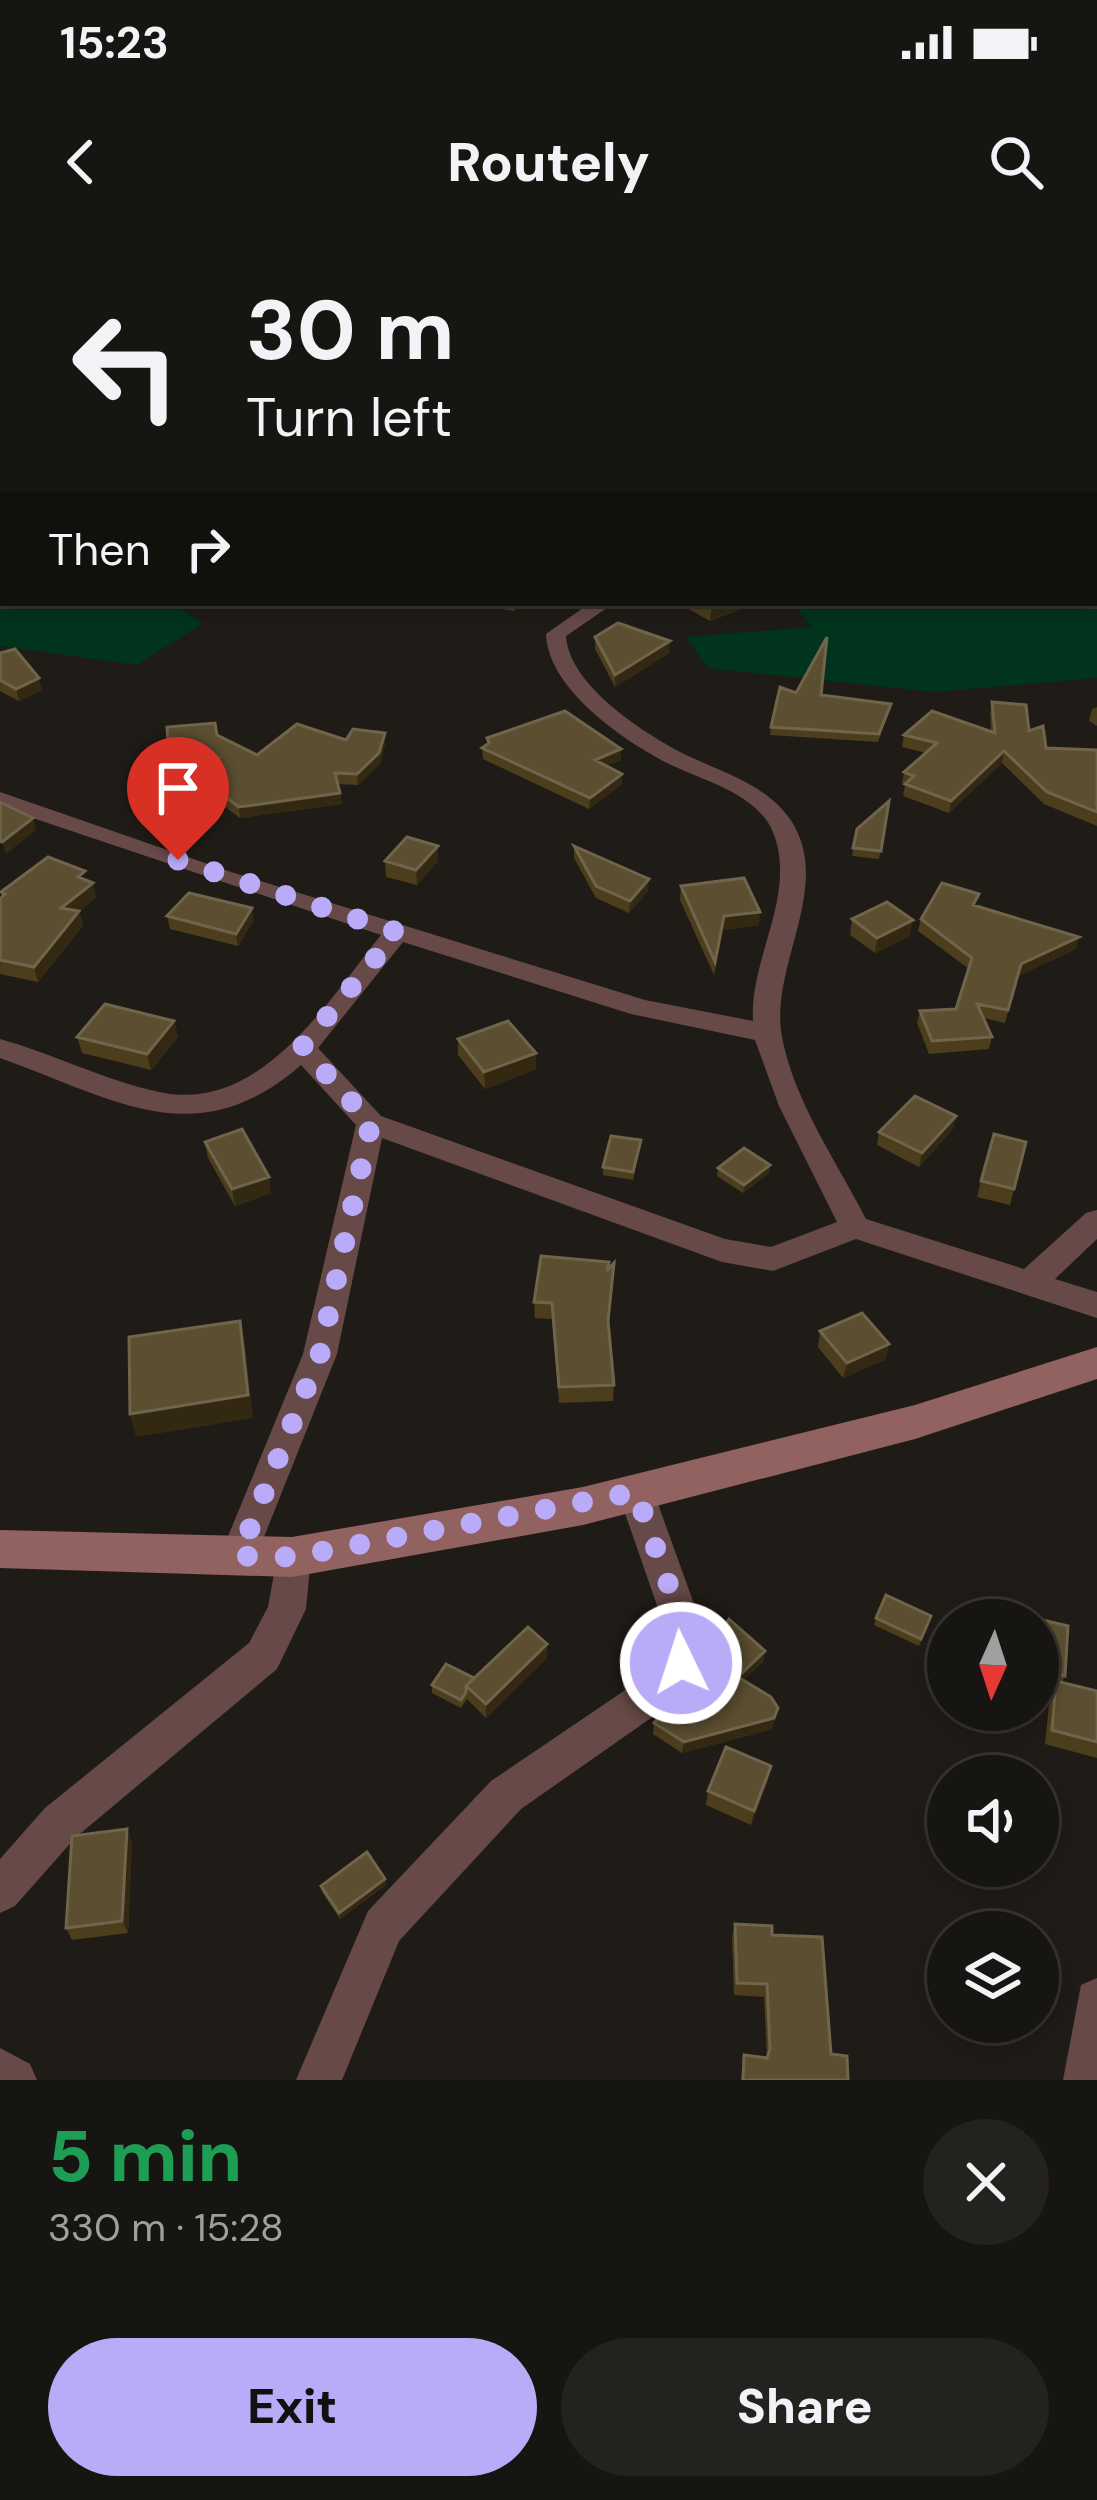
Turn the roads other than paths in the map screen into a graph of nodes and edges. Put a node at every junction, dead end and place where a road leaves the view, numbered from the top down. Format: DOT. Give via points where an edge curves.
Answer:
graph roads {
  1 [pos="599,606"];
  2 [pos="0,799"];
  3 [pos="397,932"];
  4 [pos="766,1034"];
  5 [pos="302,1047"];
  6 [pos="0,1048"];
  7 [pos="371,1123"];
  8 [pos="1097,1221"];
  9 [pos="855,1227"];
  10 [pos="1029,1284"];
  11 [pos="1097,1305"];
  12 [pos="1097,1363"];
  13 [pos="636,1492"];
  14 [pos="0,1549"];
  15 [pos="239,1556"];
  16 [pos="292,1557"];
  17 [pos="0,1891"];
  18 [pos="1097,2001"];
  19 [pos="0,2071"];
  20 [pos="14,2080"];
  21 [pos="319,2080"];
  22 [pos="1086,2080"];
  1 -- 4 [label="street" via="556,634 560,660 589,694 662,751 756,801 784,827 793,865"];
  2 -- 3 [label="street"];
  3 -- 4 [label="street" via="641,1008"];
  3 -- 5 [label="street"];
  4 -- 9 [label="street"];
  5 -- 6 [label="street" via="245,1094 184,1106"];
  5 -- 7 [label="street"];
  7 -- 9 [label="street" via="722,1250 773,1259"];
  7 -- 15 [label="street" via="320,1354"];
  8 -- 10 [label="street"];
  9 -- 10 [label="street"];
  10 -- 11 [label="street"];
  12 -- 13 [label="street" via="915,1422"];
  13 -- 16 [label="street"];
  13 -- 21 [label="street" via="687,1637 681,1663 657,1691 506,1795 382,1927"];
  14 -- 15 [label="street"];
  15 -- 16 [label="street"];
  16 -- 17 [label="street" via="287,1610 263,1656 60,1823"];
  18 -- 22 [label="street"];
  19 -- 20 [label="street"];
}
